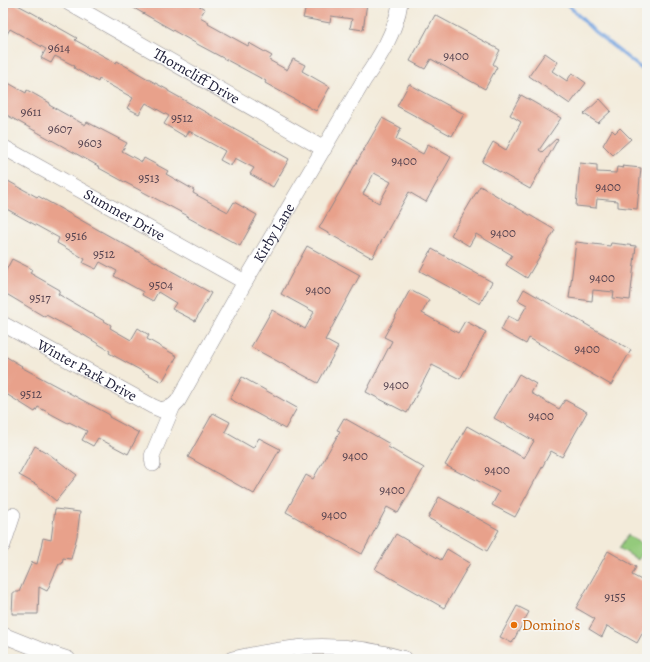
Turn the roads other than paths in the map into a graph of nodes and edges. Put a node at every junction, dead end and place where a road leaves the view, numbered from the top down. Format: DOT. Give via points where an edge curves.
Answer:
graph roads {
  1 [pos="70,3"];
  2 [pos="400,3"];
  3 [pos="3,147"];
  4 [pos="324,149"];
  5 [pos="245,282"];
  6 [pos="3,324"];
  7 [pos="173,406"];
  8 [pos="153,464"];
  9 [pos="13,515"];
  10 [pos="3,545"];
  11 [pos="3,635"];
  12 [pos="68,659"];
  13 [pos="232,659"];
  14 [pos="404,659"];
  1 -- 4 [label="street, Thorncliff Drive"];
  2 -- 4 [label="street, Kirby Lane" via="397,18 375,64"];
  3 -- 5 [label="street, Summer Drive"];
  4 -- 5 [label="street, Kirby Lane"];
  5 -- 7 [label="street, Kirby Lane"];
  6 -- 7 [label="street, Winter Park Drive" via="152,406 161,410"];
  7 -- 8 [label="street, Kirby Lane" via="152,456"];
  9 -- 10 [label="street"];
  11 -- 12 [label="street"];
  13 -- 14 [label="street" via="304,647 354,648"];
}
